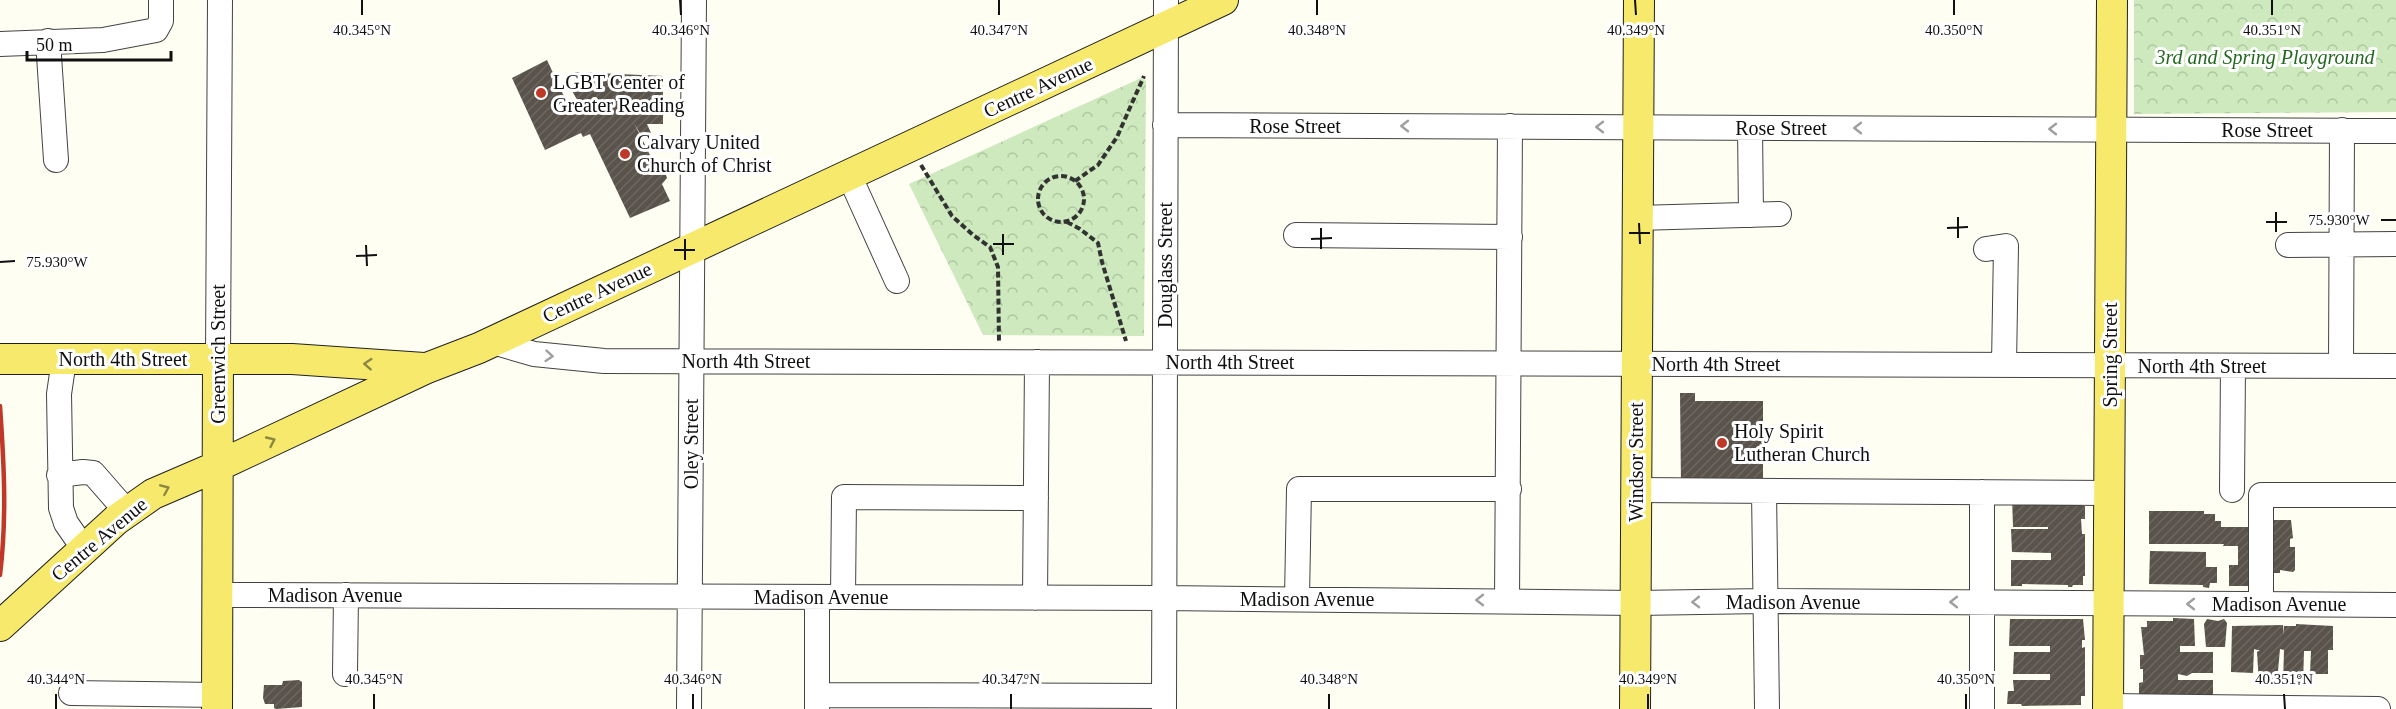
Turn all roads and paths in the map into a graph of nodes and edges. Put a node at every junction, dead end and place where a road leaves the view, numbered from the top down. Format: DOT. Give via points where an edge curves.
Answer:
graph roads {
  1 [pos="161,0"];
  2 [pos="220,0"];
  3 [pos="694,0"];
  4 [pos="1223,0"];
  5 [pos="1639,0"];
  6 [pos="2112,0"];
  7 [pos="1166,14"];
  8 [pos="48,41"];
  9 [pos="0,44"];
  10 [pos="1146,71"];
  11 [pos="1165,125"];
  12 [pos="1510,126"];
  13 [pos="1638,127"];
  14 [pos="1750,128"];
  15 [pos="2111,129"];
  16 [pos="2342,130"];
  17 [pos="2396,131"];
  18 [pos="910,146"];
  19 [pos="56,160"];
  20 [pos="849,175"];
  21 [pos="1075,181"];
  22 [pos="1779,214"];
  23 [pos="1751,215"];
  24 [pos="1637,218"];
  25 [pos="1067,222"];
  26 [pos="1296,236"];
  27 [pos="1510,237"];
  28 [pos="2396,244"];
  29 [pos="2288,245"];
  30 [pos="2341,246"];
  31 [pos="692,248"];
  32 [pos="1986,249"];
  33 [pos="897,281"];
  34 [pos="493,342"];
  35 [pos="218,358"];
  36 [pos="0,359"];
  37 [pos="52,359"];
  38 [pos="692,361"];
  39 [pos="999,362"];
  40 [pos="1037,362"];
  41 [pos="1132,362"];
  42 [pos="1164,362"];
  43 [pos="1509,363"];
  44 [pos="1637,363"];
  45 [pos="2004,365"];
  46 [pos="2110,365"];
  47 [pos="2233,366"];
  48 [pos="2341,366"];
  49 [pos="2396,366"];
  50 [pos="427,368"];
  51 [pos="218,466"];
  52 [pos="59,475"];
  53 [pos="1509,489"];
  54 [pos="1636,490"];
  55 [pos="2232,490"];
  56 [pos="1764,491"];
  57 [pos="1982,492"];
  58 [pos="2109,493"];
  59 [pos="2396,495"];
  60 [pos="1036,498"];
  61 [pos="126,512"];
  62 [pos="84,549"];
  63 [pos="218,595"];
  64 [pos="346,595"];
  65 [pos="690,597"];
  66 [pos="817,597"];
  67 [pos="843,597"];
  68 [pos="1035,598"];
  69 [pos="1163,598"];
  70 [pos="1297,599"];
  71 [pos="1508,601"];
  72 [pos="1765,601"];
  73 [pos="1636,603"];
  74 [pos="1982,603"];
  75 [pos="2109,603"];
  76 [pos="2261,604"];
  77 [pos="2396,605"];
  78 [pos="0,626"];
  79 [pos="345,674"];
  80 [pos="71,693"];
  81 [pos="218,702"];
  82 [pos="817,702"];
  83 [pos="1164,703"];
  84 [pos="2108,708"];
  85 [pos="690,709"];
  86 [pos="1635,709"];
  87 [pos="1767,709"];
  88 [pos="1982,709"];
  89 [pos="2378,709"];
  1 -- 8 [label="street" via="161,21 156,30 103,40"];
  2 -- 35 [label="street, Greenwich Street"];
  3 -- 31 [label="street, Oley Street"];
  4 -- 7 [label="main road, Centre Avenue"];
  5 -- 13 [label="main road, Windsor Street"];
  6 -- 15 [label="main road, Spring Street"];
  7 -- 11 [label="street, Douglass Street"];
  7 -- 18 [label="main road, Centre Avenue"];
  8 -- 9 [label="street"];
  8 -- 19 [label="street"];
  10 -- 21 [label="path" via="1117,136 1098,165"];
  12 -- 11 [label="street, Rose Street, one-way"];
  11 -- 42 [label="street, Douglass Street"];
  13 -- 12 [label="street, Rose Street, one-way"];
  12 -- 27 [label="street"];
  13 -- 14 [label="street, Rose Street"];
  13 -- 24 [label="main road, Windsor Street"];
  15 -- 14 [label="street, Rose Street, one-way"];
  14 -- 23 [label="street"];
  15 -- 16 [label="street, Rose Street"];
  15 -- 46 [label="main road, Spring Street"];
  16 -- 17 [label="street, Rose Street"];
  16 -- 30 [label="street"];
  18 -- 20 [label="main road, Centre Avenue"];
  18 -- 39 [label="path" via="952,216 990,247 998,267"];
  20 -- 31 [label="main road, Centre Avenue"];
  20 -- 33 [label="street"];
  21 -- 25 [label="path" via="1082,190 1084,203 1077,217"];
  21 -- 25 [label="path" via="1065,176 1052,178 1038,195 1038,206 1045,216 1055,222"];
  22 -- 23 [label="street"];
  23 -- 24 [label="street"];
  24 -- 44 [label="main road, Windsor Street"];
  25 -- 41 [label="path" via="1098,243"];
  26 -- 27 [label="street"];
  27 -- 43 [label="street"];
  28 -- 30 [label="street"];
  29 -- 30 [label="street"];
  30 -- 48 [label="street"];
  31 -- 34 [label="main road, Centre Avenue"];
  31 -- 38 [label="street, Oley Street"];
  32 -- 45 [label="street" via="2006,246"];
  34 -- 38 [label="street, North 4th Street, one-way" via="534,354 604,361"];
  34 -- 50 [label="main road, Centre Avenue"];
  35 -- 37 [label="main road, North 4th Street"];
  50 -- 35 [label="main road, North 4th Street, one-way"];
  35 -- 51 [label="main road, Greenwich Street"];
  36 -- 37 [label="main road, North 4th Street"];
  37 -- 52 [label="street" via="58,394"];
  38 -- 39 [label="street, North 4th Street"];
  38 -- 65 [label="street, Oley Street"];
  39 -- 40 [label="street, North 4th Street"];
  40 -- 41 [label="street, North 4th Street"];
  40 -- 60 [label="street"];
  41 -- 42 [label="street, North 4th Street"];
  42 -- 43 [label="street, North 4th Street"];
  42 -- 69 [label="street, Douglass Street"];
  43 -- 44 [label="street, North 4th Street"];
  43 -- 53 [label="street"];
  44 -- 45 [label="street, North 4th Street"];
  44 -- 54 [label="main road, Windsor Street"];
  45 -- 46 [label="street, North 4th Street"];
  46 -- 47 [label="street, North 4th Street"];
  46 -- 58 [label="main road, Spring Street"];
  47 -- 48 [label="street, North 4th Street"];
  47 -- 55 [label="street"];
  48 -- 49 [label="street, North 4th Street"];
  51 -- 50 [label="main road, Centre Avenue, one-way"];
  61 -- 51 [label="main road, Centre Avenue, one-way" via="153,494"];
  51 -- 63 [label="main road, Greenwich Street"];
  52 -- 61 [label="street" via="93,473"];
  52 -- 62 [label="street" via="66,523"];
  53 -- 70 [label="street" via="1299,489"];
  53 -- 71 [label="street"];
  54 -- 56 [label="street"];
  54 -- 73 [label="main road, Windsor Street"];
  56 -- 57 [label="street"];
  56 -- 72 [label="street"];
  57 -- 58 [label="street"];
  57 -- 74 [label="street"];
  58 -- 75 [label="main road, Spring Street"];
  59 -- 76 [label="street" via="2261,495"];
  60 -- 67 [label="street" via="844,497"];
  60 -- 68 [label="street"];
  61 -- 62 [label="main road, Centre Avenue"];
  62 -- 78 [label="main road, Centre Avenue"];
  63 -- 64 [label="street, Madison Avenue"];
  63 -- 81 [label="main road, Greenwich Street"];
  64 -- 65 [label="street, Madison Avenue"];
  64 -- 79 [label="street"];
  65 -- 66 [label="street, Madison Avenue"];
  65 -- 85 [label="street, Oley Street"];
  66 -- 67 [label="street, Madison Avenue"];
  66 -- 82 [label="street"];
  67 -- 68 [label="street, Madison Avenue"];
  68 -- 69 [label="street, Madison Avenue"];
  69 -- 70 [label="street, Madison Avenue"];
  69 -- 83 [label="street, Douglass Street"];
  71 -- 70 [label="street, Madison Avenue, one-way"];
  71 -- 73 [label="street, Madison Avenue"];
  72 -- 73 [label="street, Madison Avenue, one-way"];
  74 -- 72 [label="street, Madison Avenue, one-way"];
  72 -- 87 [label="street"];
  73 -- 86 [label="main road, Windsor Street"];
  74 -- 75 [label="street, Madison Avenue"];
  74 -- 88 [label="street"];
  76 -- 75 [label="street, Madison Avenue, one-way"];
  75 -- 84 [label="main road, Spring Street"];
  76 -- 77 [label="street, Madison Avenue"];
  80 -- 81 [label="street"];
  82 -- 83 [label="street"];
  84 -- 89 [label="street"];
}
